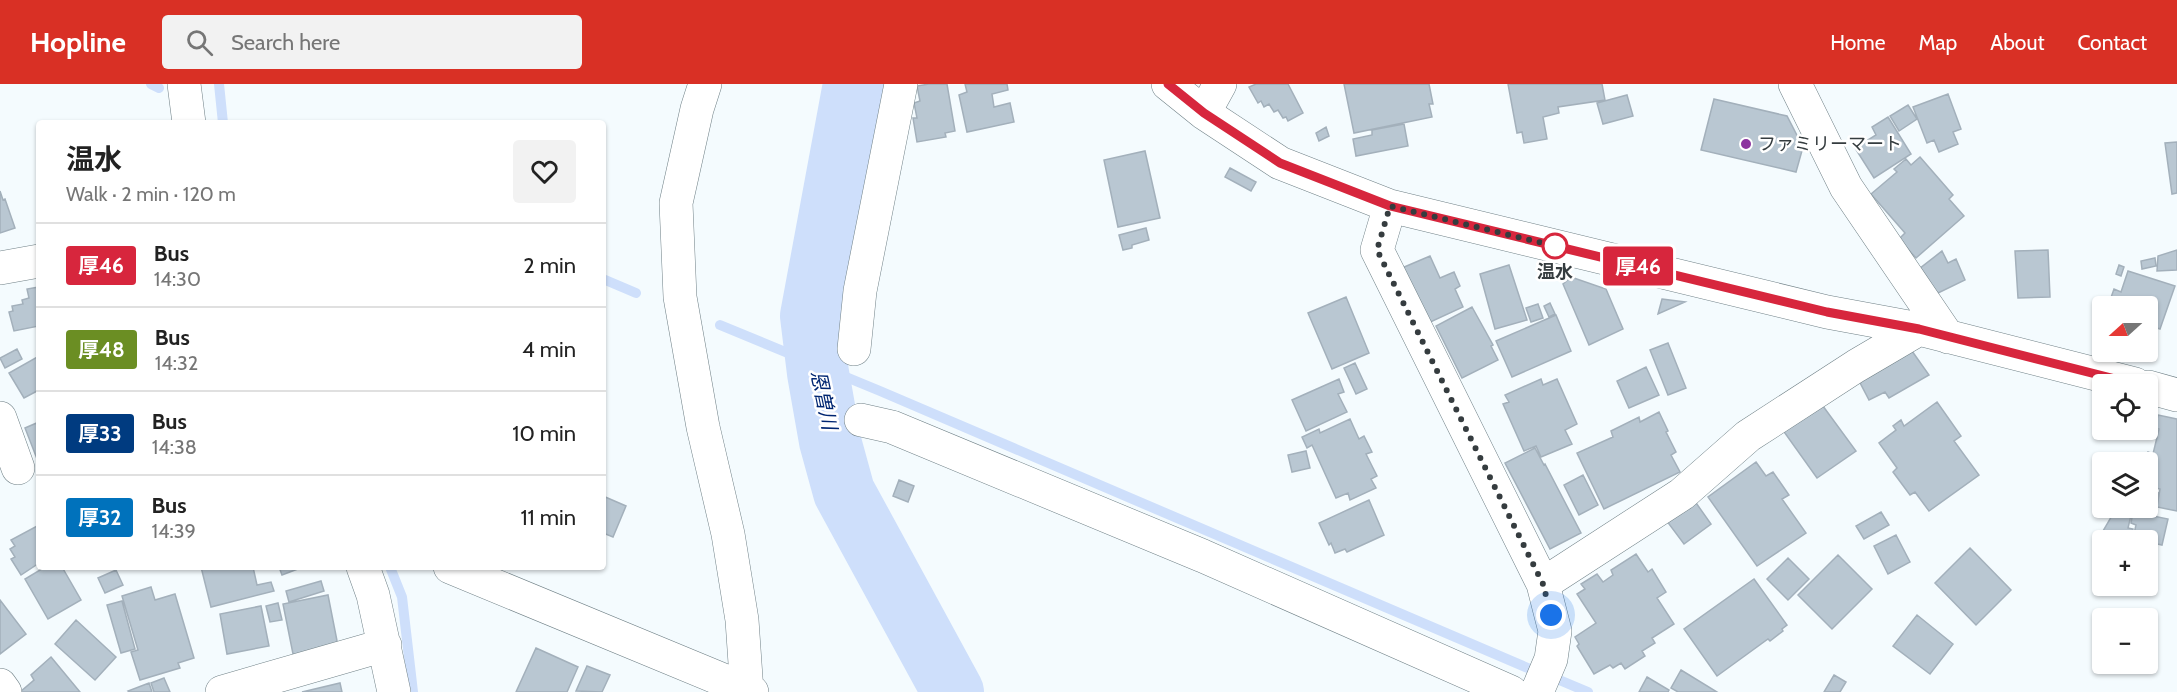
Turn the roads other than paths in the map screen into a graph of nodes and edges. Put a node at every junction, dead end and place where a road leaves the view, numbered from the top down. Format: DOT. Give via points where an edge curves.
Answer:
graph roads {
  1 [pos="184,84"];
  2 [pos="705,84"];
  3 [pos="901,84"];
  4 [pos="1168,84"];
  5 [pos="1220,84"];
  6 [pos="1795,84"];
  7 [pos="1204,113"];
  8 [pos="189,120"];
  9 [pos="1390,206"];
  10 [pos="36,262"];
  11 [pos="0,268"];
  12 [pos="1934,333"];
  13 [pos="854,349"];
  14 [pos="2096,374"];
  15 [pos="2158,389"];
  16 [pos="2177,394"];
  17 [pos="861,420"];
  18 [pos="2,430"];
  19 [pos="18,468"];
  20 [pos="364,570"];
  21 [pos="457,570"];
  22 [pos="1543,584"];
  23 [pos="385,645"];
  24 [pos="0,685"];
  25 [pos="749,691"];
  26 [pos="1529,691"];
  27 [pos="5,692"];
  28 [pos="222,692"];
  29 [pos="394,692"];
  1 -- 8 [label="street"];
  2 -- 25 [label="street" via="676,203 680,297 703,427 728,534"];
  3 -- 13 [label="street" via="861,291"];
  4 -- 7 [label="street"];
  5 -- 7 [label="street"];
  6 -- 12 [label="street" via="1846,187"];
  7 -- 9 [label="street" via="1280,163"];
  9 -- 12 [label="street" via="1827,312"];
  9 -- 22 [label="street" via="1377,250"];
  10 -- 11 [label="street"];
  12 -- 14 [label="street"];
  12 -- 22 [label="street" via="1856,366 1748,436 1682,494"];
  15 -- 16 [label="street"];
  17 -- 26 [label="street" via="892,427"];
  18 -- 19 [label="street"];
  20 -- 23 [label="street"];
  21 -- 25 [label="street"];
  22 -- 26 [label="street" via="1555,630 1551,659"];
  23 -- 28 [label="street"];
  23 -- 29 [label="street"];
  24 -- 27 [label="street"];
}
